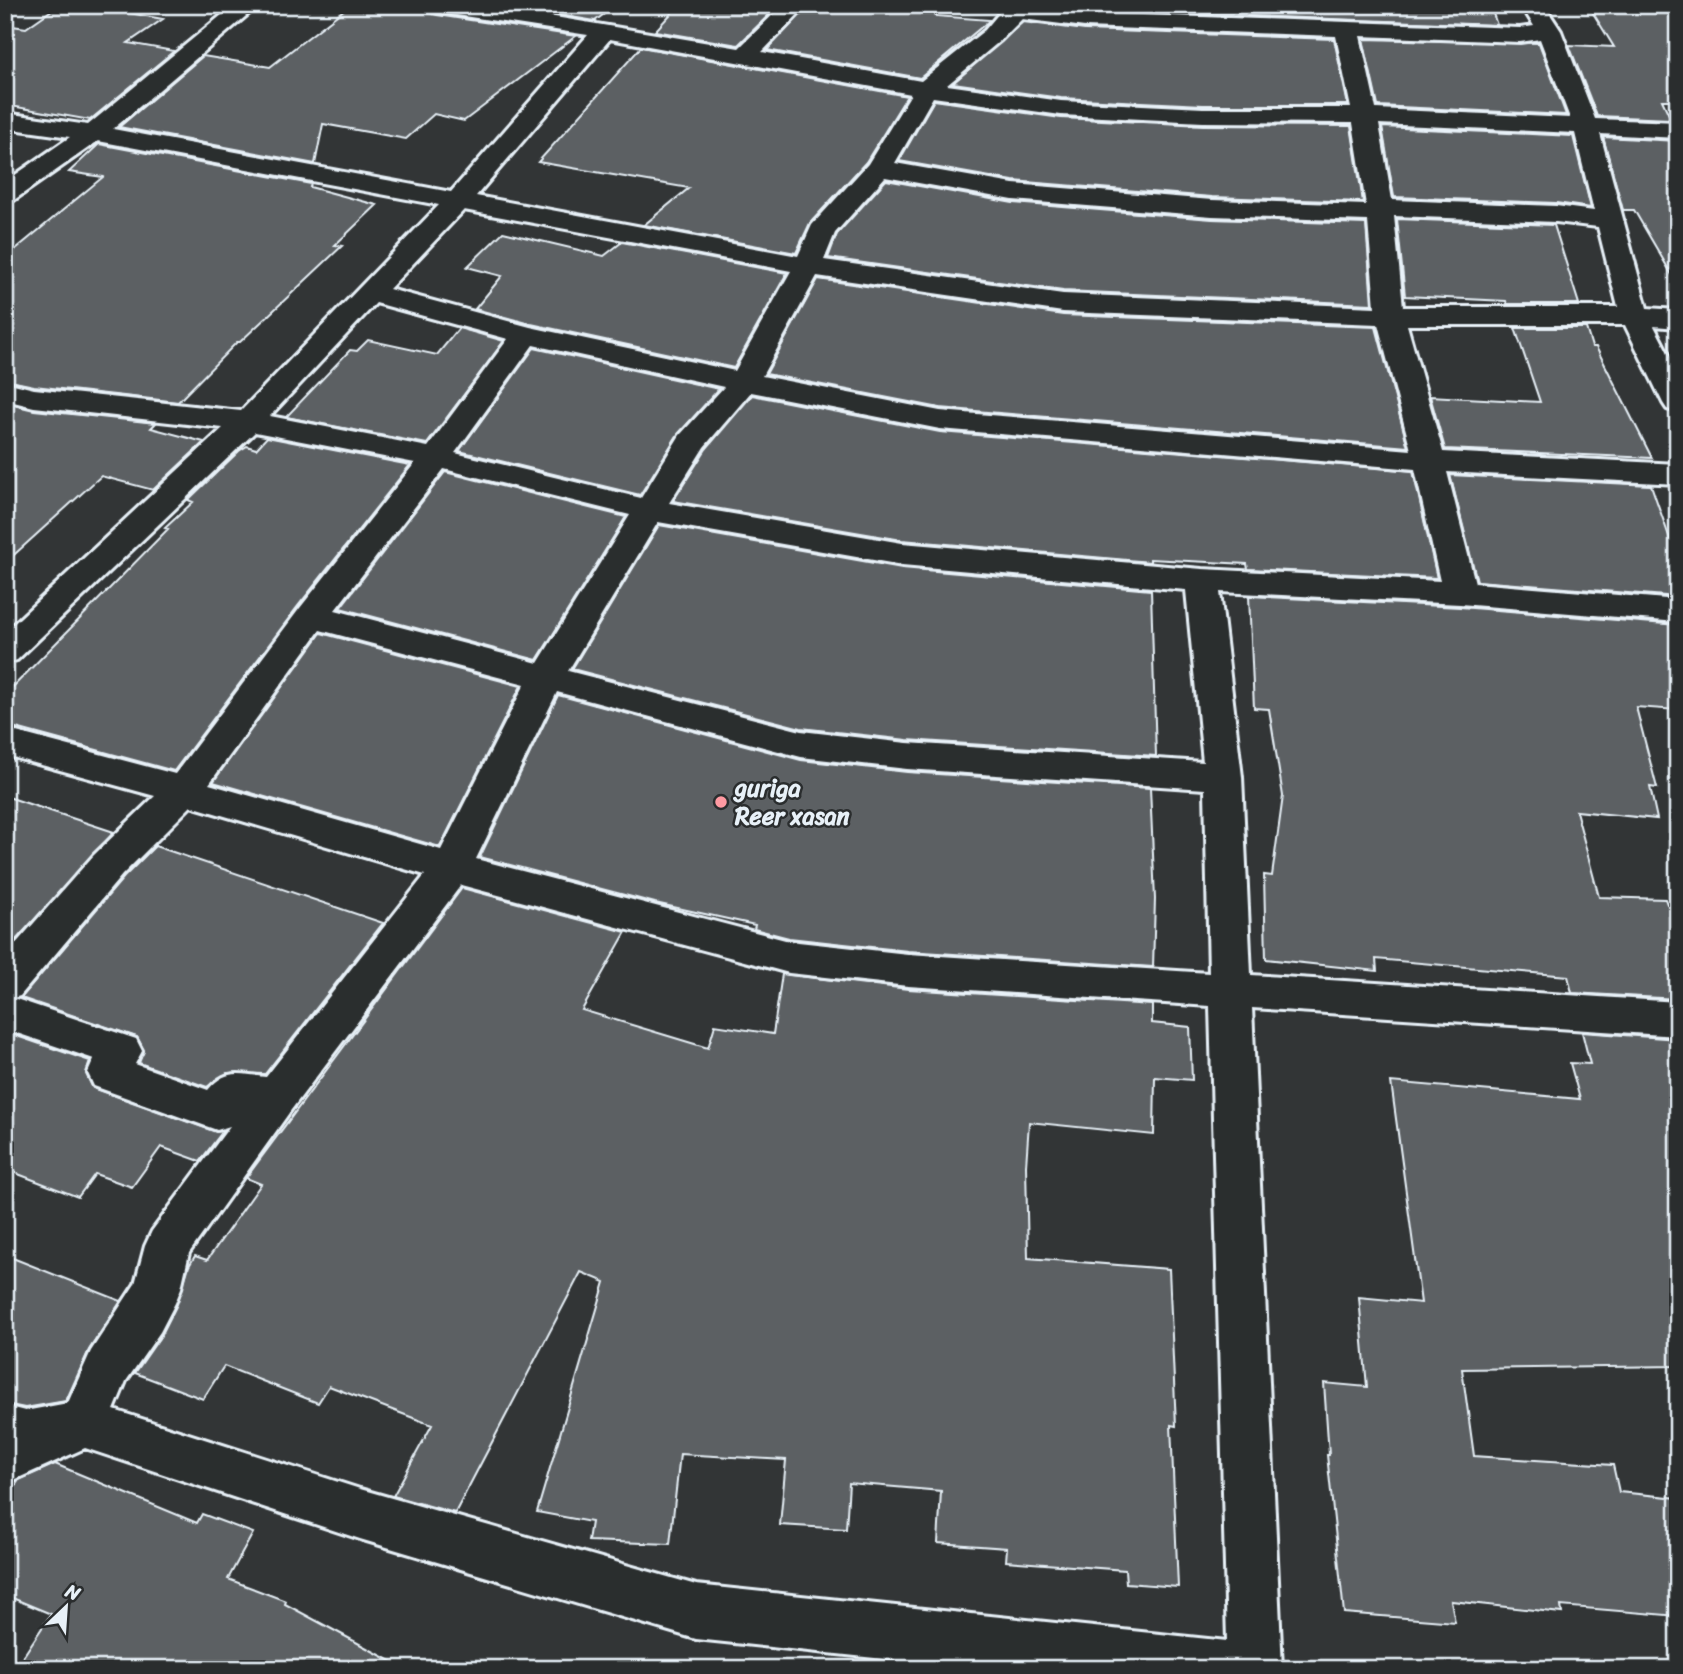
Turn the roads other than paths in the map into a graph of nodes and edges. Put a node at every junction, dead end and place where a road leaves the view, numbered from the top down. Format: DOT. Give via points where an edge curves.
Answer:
graph roads {
  1 [pos="248,5"];
  2 [pos="437,5"];
  3 [pos="796,5"];
  4 [pos="1532,5"];
  5 [pos="1017,8"];
  6 [pos="1346,28"];
  7 [pos="604,31"];
  8 [pos="1549,31"];
  9 [pos="746,55"];
  10 [pos="926,89"];
  11 [pos="1363,116"];
  12 [pos="5,120"];
  13 [pos="1585,124"];
  14 [pos="1678,130"];
  15 [pos="93,133"];
  16 [pos="879,168"];
  17 [pos="5,194"];
  18 [pos="456,202"];
  19 [pos="1380,208"];
  20 [pos="1612,221"];
  21 [pos="808,266"];
  22 [pos="370,293"];
  23 [pos="1390,316"];
  24 [pos="1636,316"];
  25 [pos="1678,319"];
  26 [pos="526,335"];
  27 [pos="744,382"];
  28 [pos="5,391"];
  29 [pos="1678,402"];
  30 [pos="248,421"];
  31 [pos="436,458"];
  32 [pos="1429,461"];
  33 [pos="1678,474"];
  34 [pos="649,510"];
  35 [pos="1202,580"];
  36 [pos="1460,593"];
  37 [pos="1678,611"];
  38 [pos="312,616"];
  39 [pos="5,652"];
  40 [pos="546,678"];
  41 [pos="5,742"];
  42 [pos="1223,777"];
  43 [pos="184,790"];
  44 [pos="452,868"];
  45 [pos="1232,992"];
  46 [pos="8,1001"];
  47 [pos="1678,1019"];
  48 [pos="276,1097"];
  49 [pos="84,1424"];
  50 [pos="5,1430"];
  51 [pos="5,1460"];
  52 [pos="1235,1669"];
  53 [pos="1255,1669"];
  1 -- 15 [label="street"];
  2 -- 7 [label="street"];
  3 -- 9 [label="street"];
  4 -- 8 [label="street"];
  5 -- 6 [label="street" via="1086,20"];
  5 -- 10 [label="street" via="993,35"];
  6 -- 8 [label="street" via="1520,36"];
  6 -- 11 [label="street"];
  7 -- 9 [label="street"];
  7 -- 18 [label="street"];
  8 -- 13 [label="street"];
  9 -- 10 [label="street"];
  10 -- 11 [label="street" via="1061,108"];
  10 -- 16 [label="street"];
  11 -- 13 [label="street"];
  11 -- 19 [label="street"];
  12 -- 15 [label="street"];
  13 -- 14 [label="street"];
  13 -- 20 [label="street"];
  15 -- 17 [label="street"];
  15 -- 18 [label="street"];
  16 -- 19 [label="street" via="1066,197 1359,214"];
  16 -- 21 [label="street" via="822,231"];
  18 -- 21 [label="street"];
  18 -- 22 [label="street"];
  19 -- 20 [label="street" via="1556,214"];
  19 -- 23 [label="street"];
  20 -- 24 [label="street"];
  21 -- 23 [label="street" via="1063,303"];
  21 -- 27 [label="street"];
  22 -- 26 [label="street"];
  22 -- 30 [label="street"];
  23 -- 24 [label="street"];
  23 -- 32 [label="street"];
  24 -- 25 [label="street"];
  24 -- 29 [label="street"];
  26 -- 27 [label="street"];
  26 -- 31 [label="street"];
  27 -- 32 [label="street" via="940,420"];
  27 -- 34 [label="street" via="691,442"];
  28 -- 30 [label="street"];
  30 -- 31 [label="street"];
  30 -- 39 [label="street"];
  31 -- 34 [label="street"];
  31 -- 38 [label="street"];
  32 -- 33 [label="street"];
  32 -- 36 [label="street"];
  34 -- 35 [label="street" via="902,554"];
  34 -- 40 [label="street"];
  35 -- 36 [label="street"];
  35 -- 42 [label="street"];
  36 -- 37 [label="street"];
  38 -- 40 [label="street"];
  38 -- 43 [label="street"];
  40 -- 42 [label="street" via="801,744 907,756"];
  40 -- 44 [label="street"];
  41 -- 43 [label="street"];
  42 -- 45 [label="street"];
  43 -- 44 [label="street"];
  43 -- 46 [label="street" via="108,865"];
  44 -- 45 [label="street" via="789,957 908,970"];
  44 -- 48 [label="street"];
  45 -- 47 [label="street"];
  45 -- 53 [label="street"];
  46 -- 48 [label="street" via="121,1051 108,1073 217,1112 233,1091"];
  48 -- 49 [label="street" via="168,1246 158,1288 108,1367"];
  49 -- 50 [label="street" via="25,1436"];
  49 -- 51 [label="street"];
  49 -- 52 [label="street" via="360,1514 696,1612"];
}
